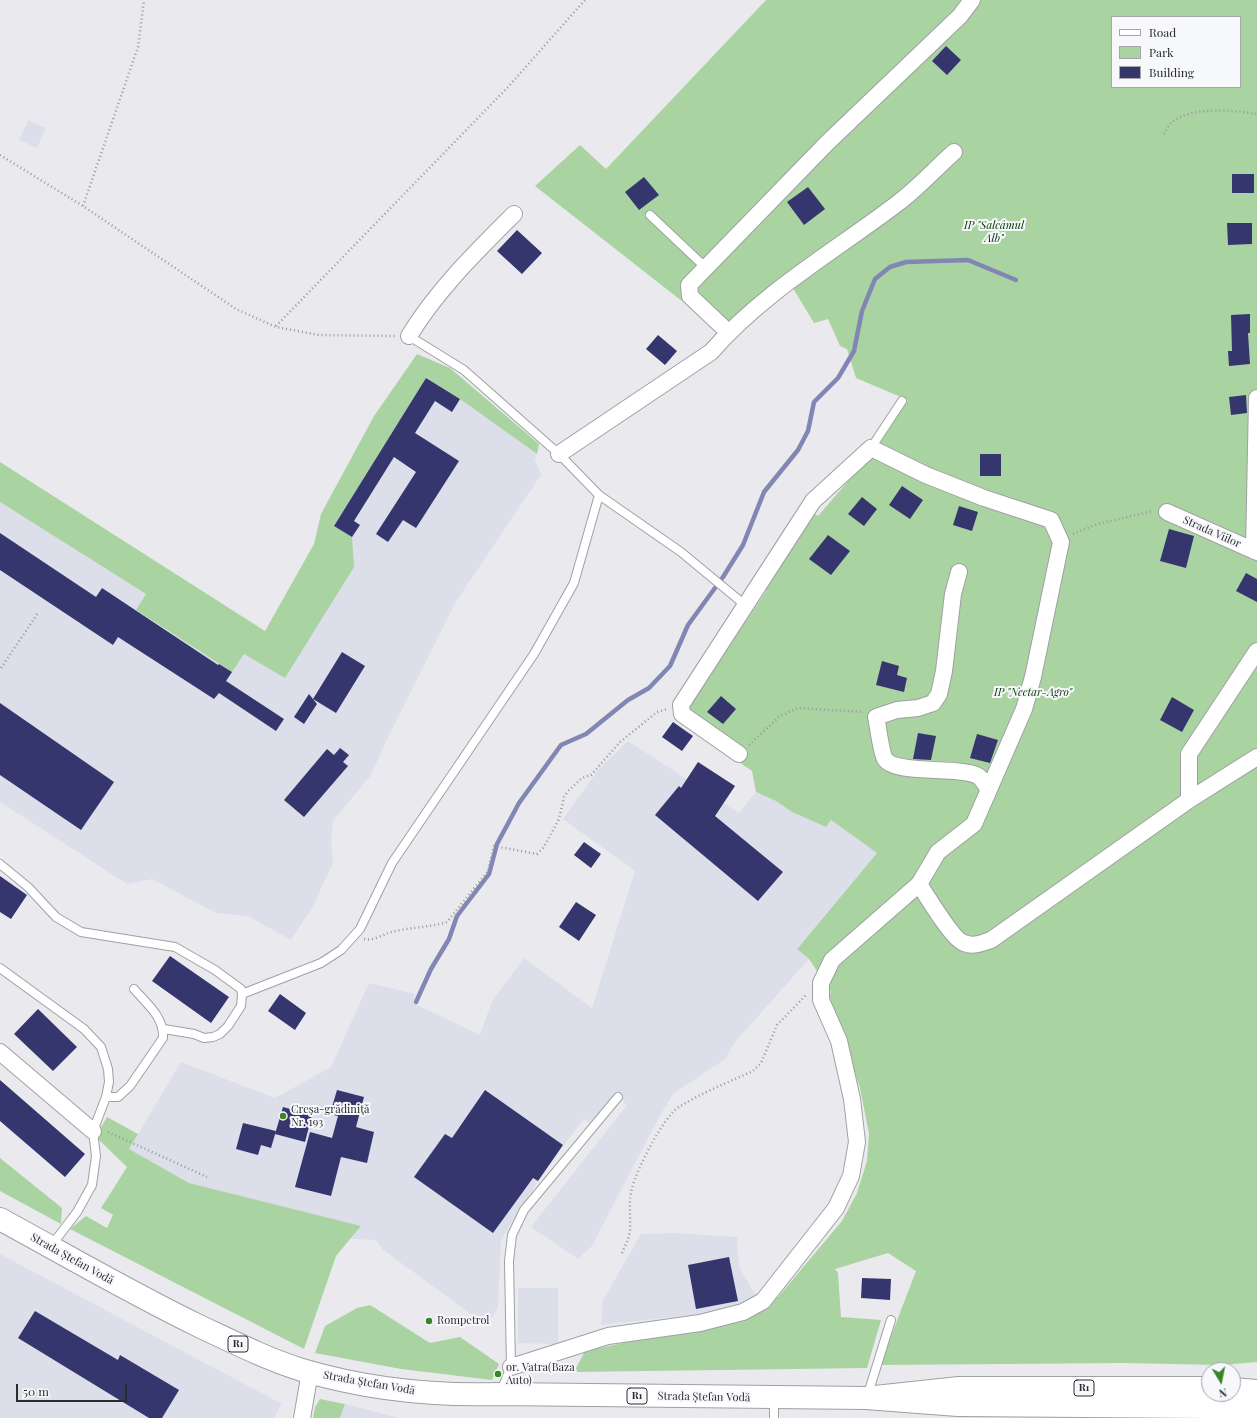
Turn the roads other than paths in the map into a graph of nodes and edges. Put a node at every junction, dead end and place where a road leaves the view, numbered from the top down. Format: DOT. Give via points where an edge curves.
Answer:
graph roads {
  1 [pos="972,0"];
  2 [pos="954,152"];
  3 [pos="514,214"];
  4 [pos="650,215"];
  5 [pos="706,266"];
  6 [pos="728,332"];
  7 [pos="409,336"];
  8 [pos="1257,398"];
  9 [pos="902,401"];
  10 [pos="871,448"];
  11 [pos="559,454"];
  12 [pos="599,496"];
  13 [pos="1166,512"];
  14 [pos="1255,552"];
  15 [pos="959,572"];
  16 [pos="745,605"];
  17 [pos="1257,651"];
  18 [pos="739,754"];
  19 [pos="1257,757"];
  20 [pos="989,790"];
  21 [pos="1189,800"];
  22 [pos="0,864"];
  23 [pos="919,884"];
  24 [pos="0,968"];
  25 [pos="134,989"];
  26 [pos="242,994"];
  27 [pos="164,1029"];
  28 [pos="0,1052"];
  29 [pos="106,1097"];
  30 [pos="618,1097"];
  31 [pos="94,1129"];
  32 [pos="0,1219"];
  33 [pos="50,1247"];
  34 [pos="891,1320"];
  35 [pos="511,1367"];
  36 [pos="310,1372"];
  37 [pos="1201,1388"];
  38 [pos="1241,1390"];
  39 [pos="1257,1391"];
  40 [pos="499,1394"];
  41 [pos="866,1398"];
  42 [pos="774,1408"];
  43 [pos="1257,1411"];
  44 [pos="302,1418"];
  1 -- 5 [label="street" via="960,16 827,143"];
  2 -- 6 [label="street" via="899,202 798,275"];
  3 -- 7 [label="street" via="466,262"];
  4 -- 5 [label="lane"];
  5 -- 6 [label="street" via="689,285 690,296"];
  6 -- 11 [label="street" via="711,352"];
  7 -- 11 [label="lane" via="464,370"];
  8 -- 14 [label="street"];
  9 -- 10 [label="lane"];
  10 -- 16 [label="street" via="813,501"];
  10 -- 20 [label="street" via="984,498 1051,520 1062,542 1024,709"];
  11 -- 12 [label="lane"];
  12 -- 16 [label="lane" via="680,552"];
  12 -- 26 [label="lane" via="574,583 534,654 392,863 360,928 341,950 321,963"];
  13 -- 14 [label="street, Strada Viilor"];
  15 -- 20 [label="street" via="953,594 939,694 933,703 876,716 884,759 890,764 965,772 978,776"];
  16 -- 18 [label="street" via="681,705 682,714"];
  17 -- 21 [label="street" via="1189,754"];
  19 -- 21 [label="street"];
  20 -- 23 [label="street" via="974,824 938,852"];
  21 -- 23 [label="street" via="991,940 975,945 963,943 954,936"];
  22 -- 26 [label="lane" via="28,887 56,917 82,932 175,947 234,982"];
  23 -- 35 [label="street" via="832,960 821,983 821,1000 839,1041 852,1099 857,1142 851,1176 836,1208 763,1301 743,1312 700,1323 608,1336"];
  24 -- 29 [label="lane" via="84,1029 101,1047 108,1069"];
  25 -- 27 [label="lane" via="161,1021"];
  26 -- 27 [label="lane" via="241,1006 228,1026 214,1037 204,1038"];
  27 -- 29 [label="lane" via="163,1038 130,1086 118,1097"];
  28 -- 31 [label="street"];
  29 -- 31 [label="lane"];
  30 -- 35 [label="lane" via="524,1210 512,1235 509,1262"];
  31 -- 33 [label="lane" via="96,1156 92,1185 77,1212"];
  32 -- 33 [label="highway, Strada Ștefan Vodă / R1"];
  33 -- 36 [label="highway, Strada Ștefan Vodă / R1" via="227,1340"];
  34 -- 41 [label="lane"];
  35 -- 40 [label="lane"];
  36 -- 40 [label="highway, Strada Ștefan Vodă / R1" via="393,1389 454,1396"];
  36 -- 44 [label="street"];
  37 -- 41 [label="highway, R1" via="959,1388"];
  38 -- 39 [label="highway"];
  40 -- 42 [label="highway, Strada Ștefan Vodă / R1"];
  41 -- 42 [label="highway, Strada Ștefan Vodă"];
  41 -- 43 [label="highway" via="958,1406 1208,1407"];
}
